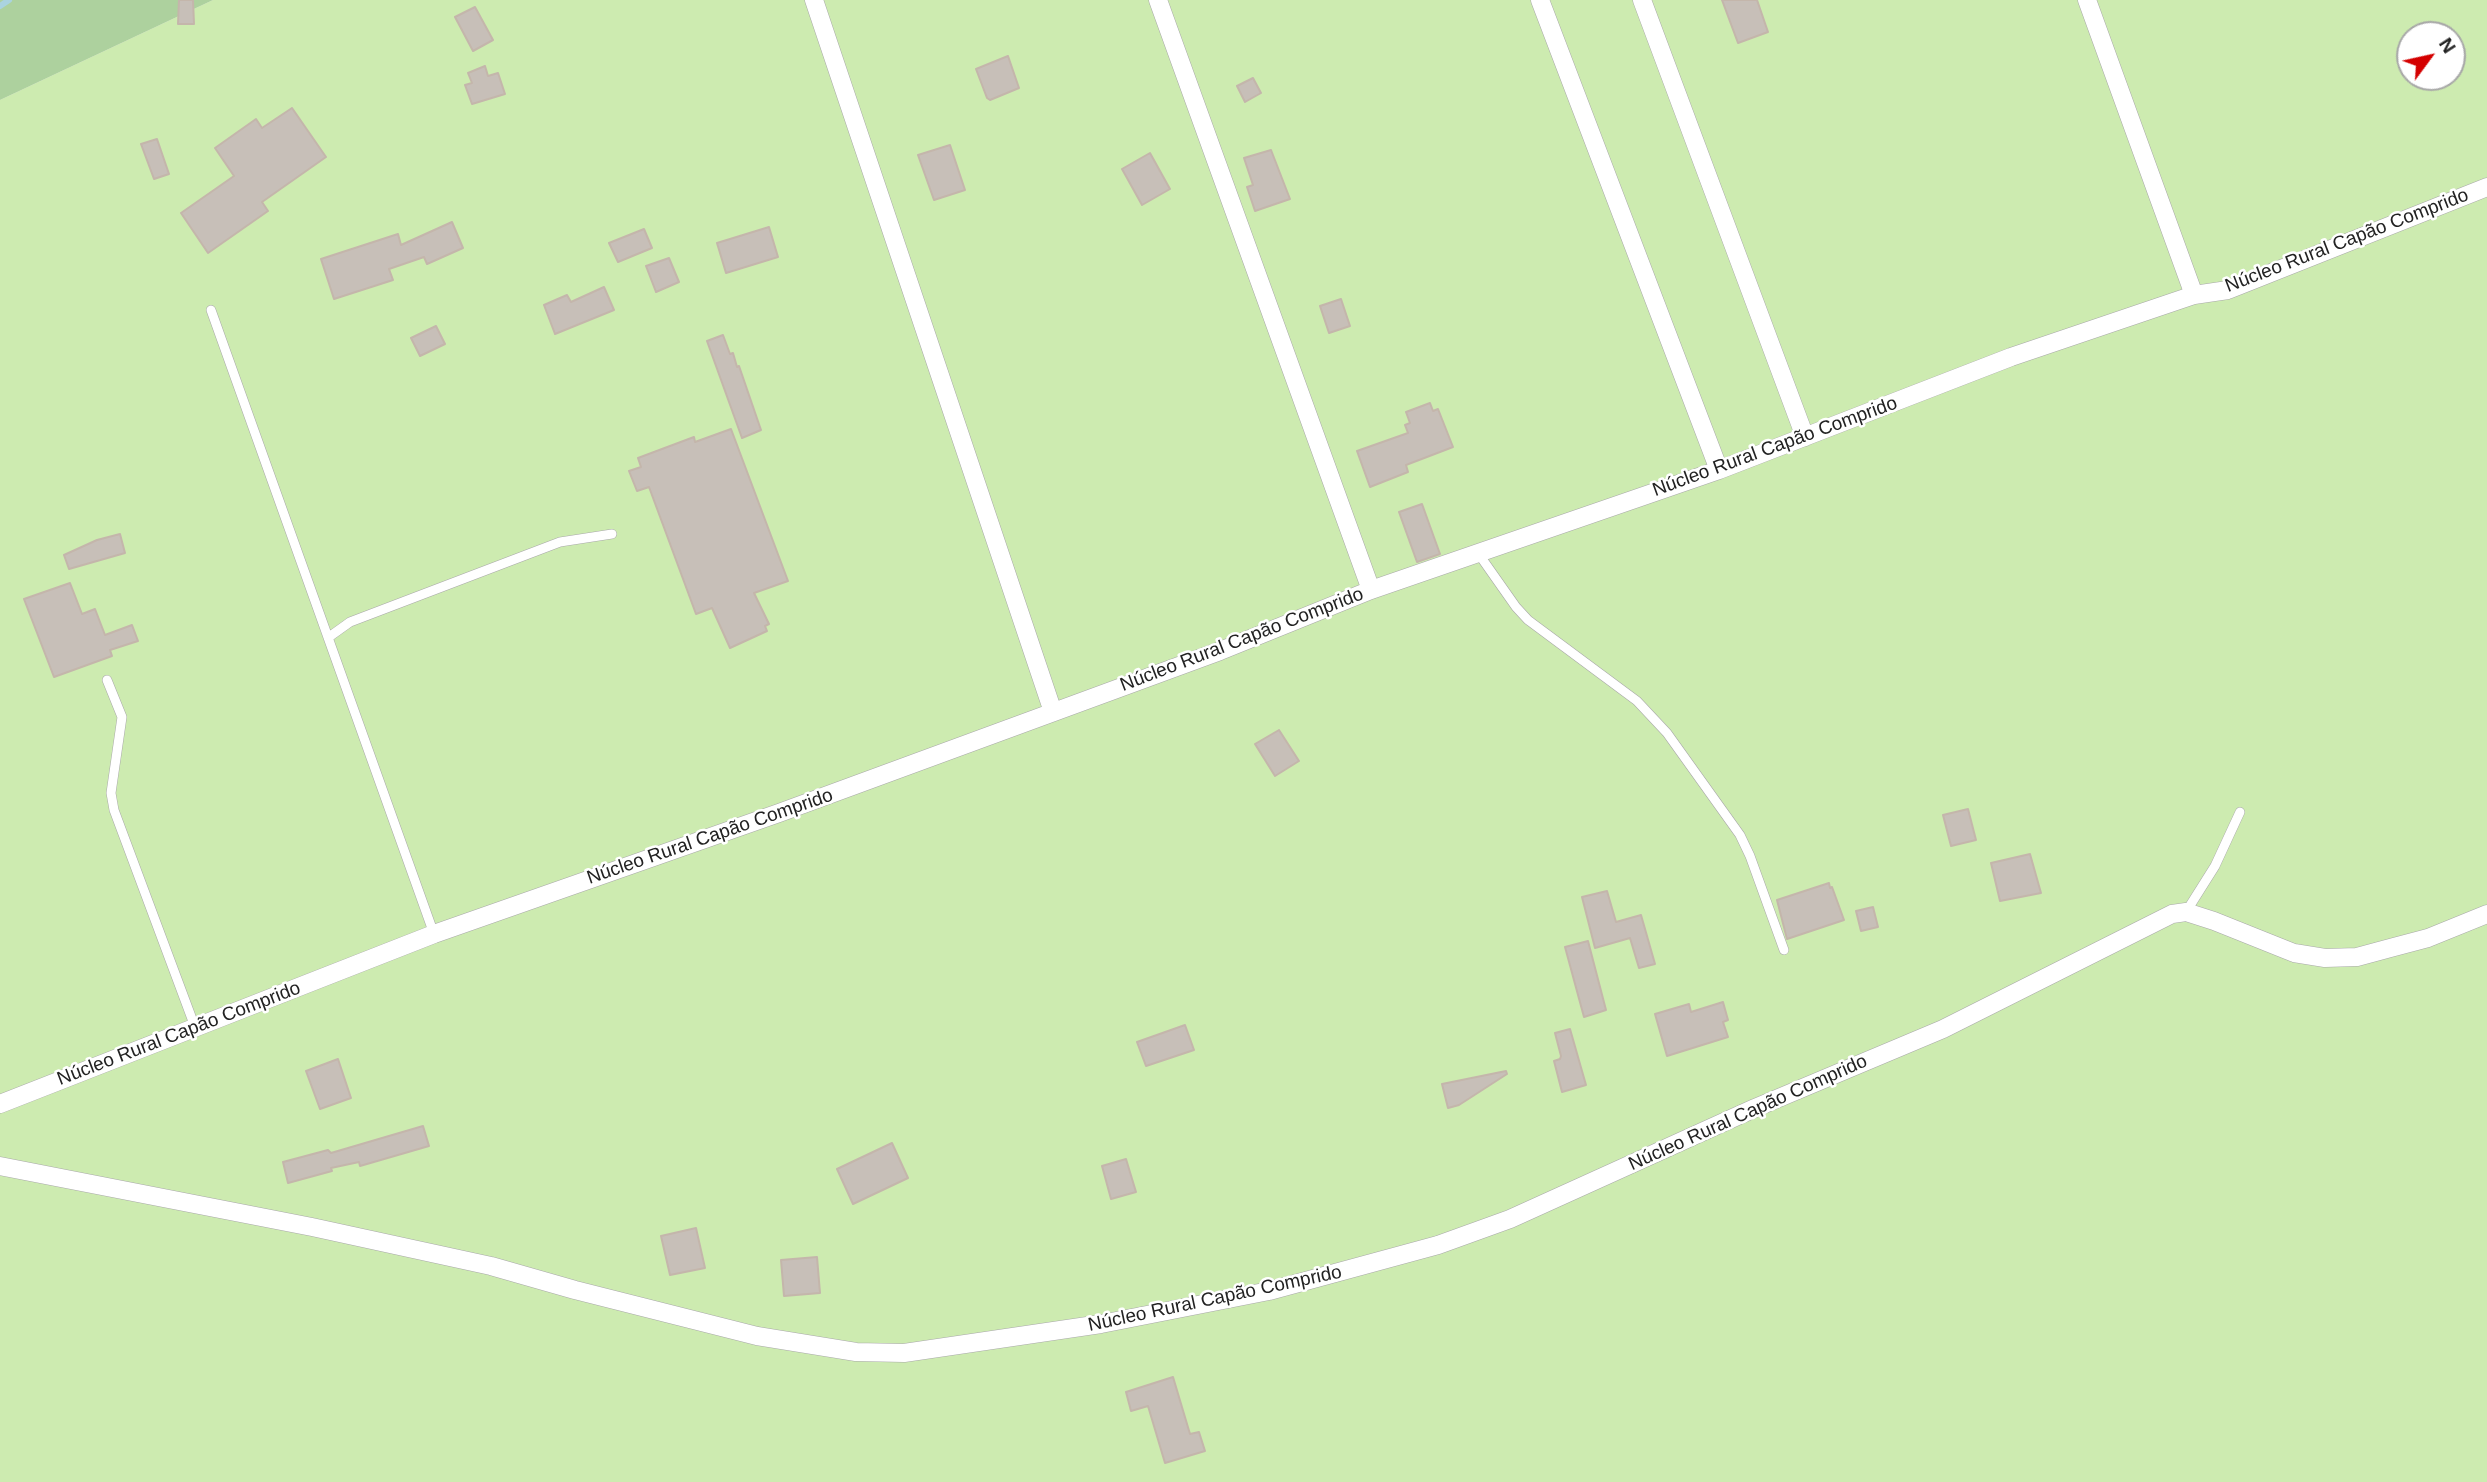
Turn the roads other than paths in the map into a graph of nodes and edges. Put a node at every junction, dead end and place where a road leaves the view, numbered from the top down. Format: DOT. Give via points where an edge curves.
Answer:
graph roads {
  1 [pos="814,0"];
  2 [pos="1158,0"];
  3 [pos="1540,0"];
  4 [pos="1642,0"];
  5 [pos="2087,0"];
  6 [pos="2487,187"];
  7 [pos="2194,295"];
  8 [pos="211,310"];
  9 [pos="1805,437"];
  10 [pos="1718,470"];
  11 [pos="612,534"];
  12 [pos="1478,553"];
  13 [pos="1371,590"];
  14 [pos="329,638"];
  15 [pos="107,680"];
  16 [pos="1053,712"];
  17 [pos="2240,811"];
  18 [pos="2186,912"];
  19 [pos="2487,915"];
  20 [pos="434,934"];
  21 [pos="1784,950"];
  22 [pos="195,1027"];
  23 [pos="0,1104"];
  24 [pos="0,1166"];
  1 -- 16 [label="street"];
  2 -- 13 [label="street"];
  3 -- 10 [label="street"];
  4 -- 9 [label="street"];
  5 -- 7 [label="street"];
  6 -- 7 [label="street, Núcleo Rural Capão Comprido" via="2228,290"];
  7 -- 9 [label="street, Núcleo Rural Capão Comprido" via="2011,357"];
  8 -- 14 [label="lane"];
  9 -- 10 [label="street, Núcleo Rural Capão Comprido"];
  10 -- 12 [label="street, Núcleo Rural Capão Comprido"];
  11 -- 14 [label="lane" via="560,542 350,622"];
  12 -- 13 [label="street, Núcleo Rural Capão Comprido"];
  12 -- 21 [label="lane" via="1528,620 1637,701 1667,733 1740,835"];
  13 -- 16 [label="street, Núcleo Rural Capão Comprido"];
  14 -- 20 [label="lane"];
  15 -- 22 [label="lane" via="121,717 111,793 114,810"];
  16 -- 20 [label="street, Núcleo Rural Capão Comprido"];
  17 -- 18 [label="lane" via="2215,866"];
  18 -- 19 [label="street" via="2294,953 2325,958 2357,957 2428,938"];
  18 -- 24 [label="street, Núcleo Rural Capão Comprido" via="2165,917 1943,1029 1510,1219 1438,1245 1256,1294 1101,1324 904,1353 856,1352 757,1336 491,1266"];
  20 -- 22 [label="street, Núcleo Rural Capão Comprido"];
  22 -- 23 [label="street, Núcleo Rural Capão Comprido"];
}
